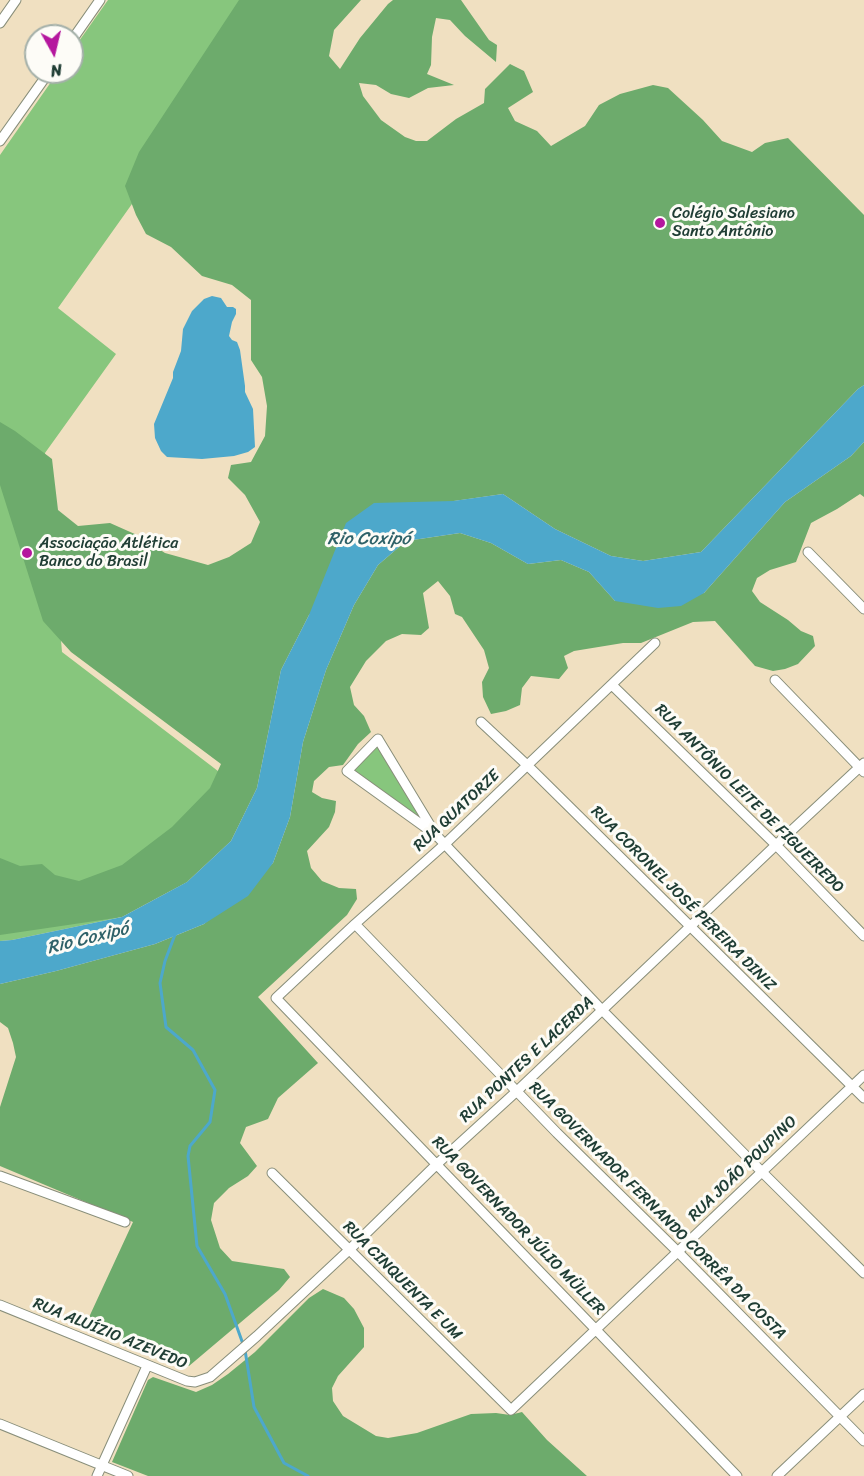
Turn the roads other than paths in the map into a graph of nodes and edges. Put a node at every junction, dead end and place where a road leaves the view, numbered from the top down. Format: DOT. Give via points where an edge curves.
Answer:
graph roads {
  1 [pos="16,0"];
  2 [pos="100,0"];
  3 [pos="0,23"];
  4 [pos="83,24"];
  5 [pos="40,84"];
  6 [pos="0,141"];
  7 [pos="808,552"];
  8 [pos="864,609"];
  9 [pos="655,643"];
  10 [pos="775,680"];
  11 [pos="612,684"];
  12 [pos="481,722"];
  13 [pos="526,765"];
  14 [pos="862,768"];
  15 [pos="436,835"];
  16 [pos="445,844"];
  17 [pos="776,845"];
  18 [pos="355,924"];
  19 [pos="690,927"];
  20 [pos="864,936"];
  21 [pos="276,998"];
  22 [pos="602,1010"];
  23 [pos="864,1075"];
  24 [pos="852,1086"];
  25 [pos="517,1091"];
  26 [pos="864,1098"];
  27 [pos="437,1164"];
  28 [pos="762,1172"];
  29 [pos="272,1173"];
  30 [pos="0,1176"];
  31 [pos="125,1222"];
  32 [pos="349,1250"];
  33 [pos="678,1252"];
  34 [pos="864,1273"];
  35 [pos="0,1305"];
  36 [pos="596,1329"];
  37 [pos="147,1366"];
  38 [pos="210,1377"];
  39 [pos="864,1394"];
  40 [pos="512,1410"];
  41 [pos="840,1417"];
  42 [pos="0,1424"];
  43 [pos="864,1441"];
  44 [pos="102,1465"];
  45 [pos="97,1476"];
  46 [pos="128,1476"];
  47 [pos="736,1476"];
  48 [pos="777,1476"];
  1 -- 3 [label="street"];
  2 -- 4 [label="street"];
  5 -- 6 [label="street"];
  7 -- 8 [label="street"];
  9 -- 11 [label="street, RUA QUATORZE"];
  10 -- 14 [label="street"];
  11 -- 13 [label="street, RUA QUATORZE"];
  11 -- 17 [label="street, RUA ANTÔNIO LEITE DE FIGUEIREDO"];
  12 -- 13 [label="street, RUA CORONEL JOSÉ PEREIRA DINIZ"];
  13 -- 16 [label="street, RUA QUATORZE"];
  13 -- 19 [label="street, RUA CORONEL JOSÉ PEREIRA DINIZ"];
  14 -- 17 [label="street, RUA PONTES E LACERDA"];
  15 -- 15 [label="street" via="347,771 378,739 396,768"];
  15 -- 16 [label="street"];
  16 -- 18 [label="street, RUA QUATORZE"];
  16 -- 22 [label="street"];
  17 -- 19 [label="street, RUA PONTES E LACERDA"];
  17 -- 20 [label="street, RUA ANTÔNIO LEITE DE FIGUEIREDO"];
  18 -- 21 [label="street, RUA QUATORZE"];
  18 -- 25 [label="street, RUA GOVERNADOR FERNANDO CORRÊA DA COSTA"];
  19 -- 22 [label="street, RUA PONTES E LACERDA"];
  19 -- 24 [label="street, RUA CORONEL JOSÉ PEREIRA DINIZ"];
  21 -- 27 [label="street, RUA GOVERNADOR JÚLIO MÜLLER"];
  22 -- 25 [label="street, RUA PONTES E LACERDA"];
  22 -- 28 [label="street"];
  23 -- 24 [label="street, RUA JOÃO POUPINO"];
  24 -- 26 [label="street, RUA CORONEL JOSÉ PEREIRA DINIZ"];
  24 -- 28 [label="street, RUA JOÃO POUPINO"];
  25 -- 27 [label="street, RUA PONTES E LACERDA"];
  25 -- 33 [label="street, RUA GOVERNADOR FERNANDO CORRÊA DA COSTA"];
  27 -- 32 [label="street, RUA PONTES E LACERDA"];
  27 -- 36 [label="street, RUA GOVERNADOR JÚLIO MÜLLER"];
  28 -- 33 [label="street, RUA JOÃO POUPINO"];
  28 -- 34 [label="street"];
  29 -- 32 [label="street, RUA CINQUENTA E UM"];
  30 -- 31 [label="street"];
  32 -- 38 [label="street, RUA PONTES E LACERDA"];
  32 -- 40 [label="street, RUA CINQUENTA E UM"];
  33 -- 36 [label="street, RUA JOÃO POUPINO"];
  33 -- 41 [label="street, RUA GOVERNADOR FERNANDO CORRÊA DA COSTA"];
  35 -- 37 [label="street, RUA ALUÍZIO AZEVEDO"];
  36 -- 40 [label="street, RUA JOÃO POUPINO"];
  36 -- 47 [label="street, RUA GOVERNADOR JÚLIO MÜLLER"];
  37 -- 38 [label="street, RUA ALUÍZIO AZEVEDO" via="187,1381"];
  37 -- 44 [label="street"];
  39 -- 41 [label="street"];
  41 -- 43 [label="street, RUA GOVERNADOR FERNANDO CORRÊA DA COSTA"];
  41 -- 48 [label="street"];
  42 -- 44 [label="street"];
  44 -- 45 [label="street"];
  44 -- 46 [label="street"];
}
